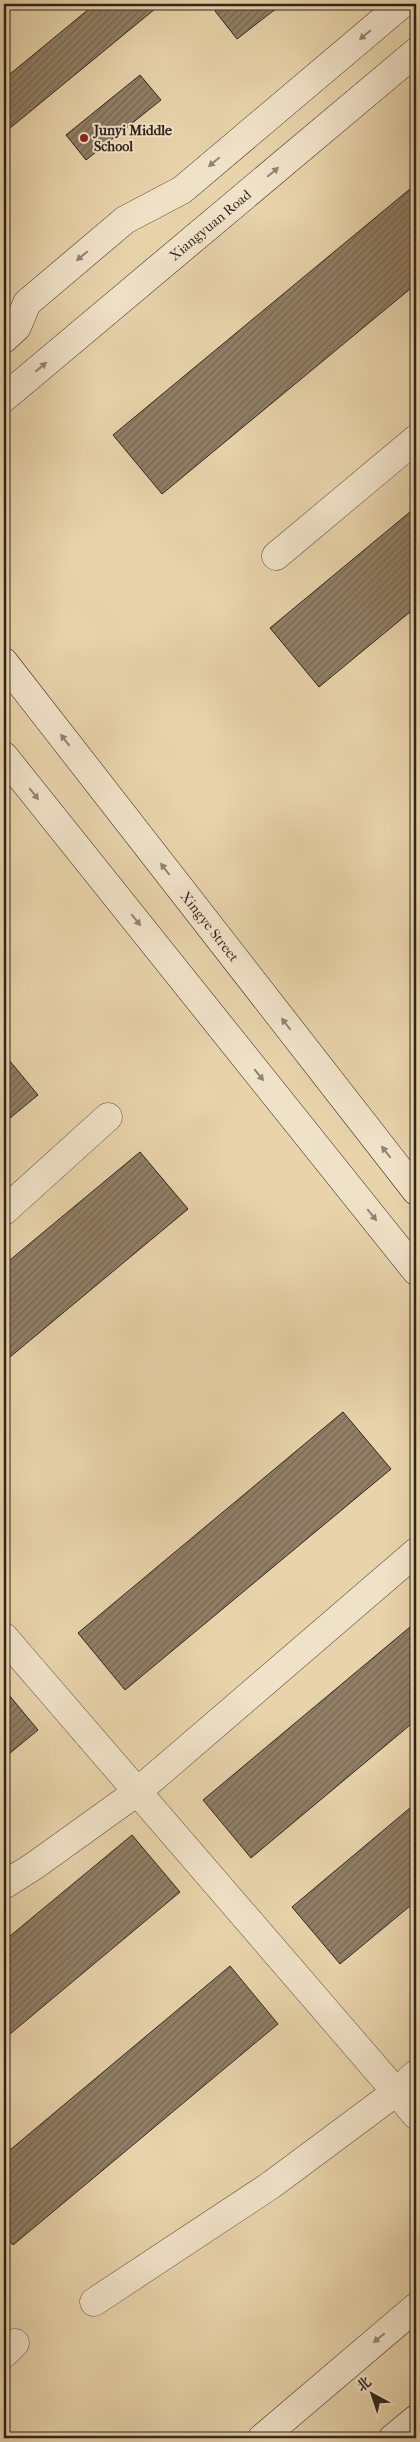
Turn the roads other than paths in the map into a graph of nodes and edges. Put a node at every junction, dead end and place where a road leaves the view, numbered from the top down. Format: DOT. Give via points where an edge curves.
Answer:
graph roads {
  1 [pos="402,4"];
  2 [pos="416,52"];
  3 [pos="15,306"];
  4 [pos="4,339"];
  5 [pos="4,398"];
  6 [pos="416,439"];
  7 [pos="276,556"];
  8 [pos="4,662"];
  9 [pos="4,756"];
  10 [pos="108,1117"];
  11 [pos="416,1191"];
  12 [pos="4,1211"];
  13 [pos="416,1271"];
  14 [pos="416,1552"];
  15 [pos="4,1637"];
  16 [pos="137,1792"];
  17 [pos="4,1884"];
  18 [pos="416,2074"];
  19 [pos="396,2092"];
  20 [pos="416,2115"];
  21 [pos="94,2302"];
  22 [pos="416,2307"];
  23 [pos="416,2419"];
  24 [pos="262,2438"];
  25 [pos="393,2438"];
  1 -- 3 [label="street, one-way" via="182,190 125,220"];
  5 -- 2 [label="street, Xiangyuan Road, one-way"];
  3 -- 4 [label="street" via="18,327"];
  6 -- 7 [label="street"];
  11 -- 8 [label="street, Xingye Street, one-way"];
  9 -- 13 [label="street, one-way"];
  10 -- 12 [label="street"];
  14 -- 16 [label="street"];
  15 -- 16 [label="street"];
  16 -- 17 [label="street"];
  16 -- 19 [label="street"];
  18 -- 19 [label="street"];
  19 -- 20 [label="street"];
  19 -- 21 [label="street" via="271,2185"];
  22 -- 24 [label="street, one-way"];
  23 -- 25 [label="street"];
}
